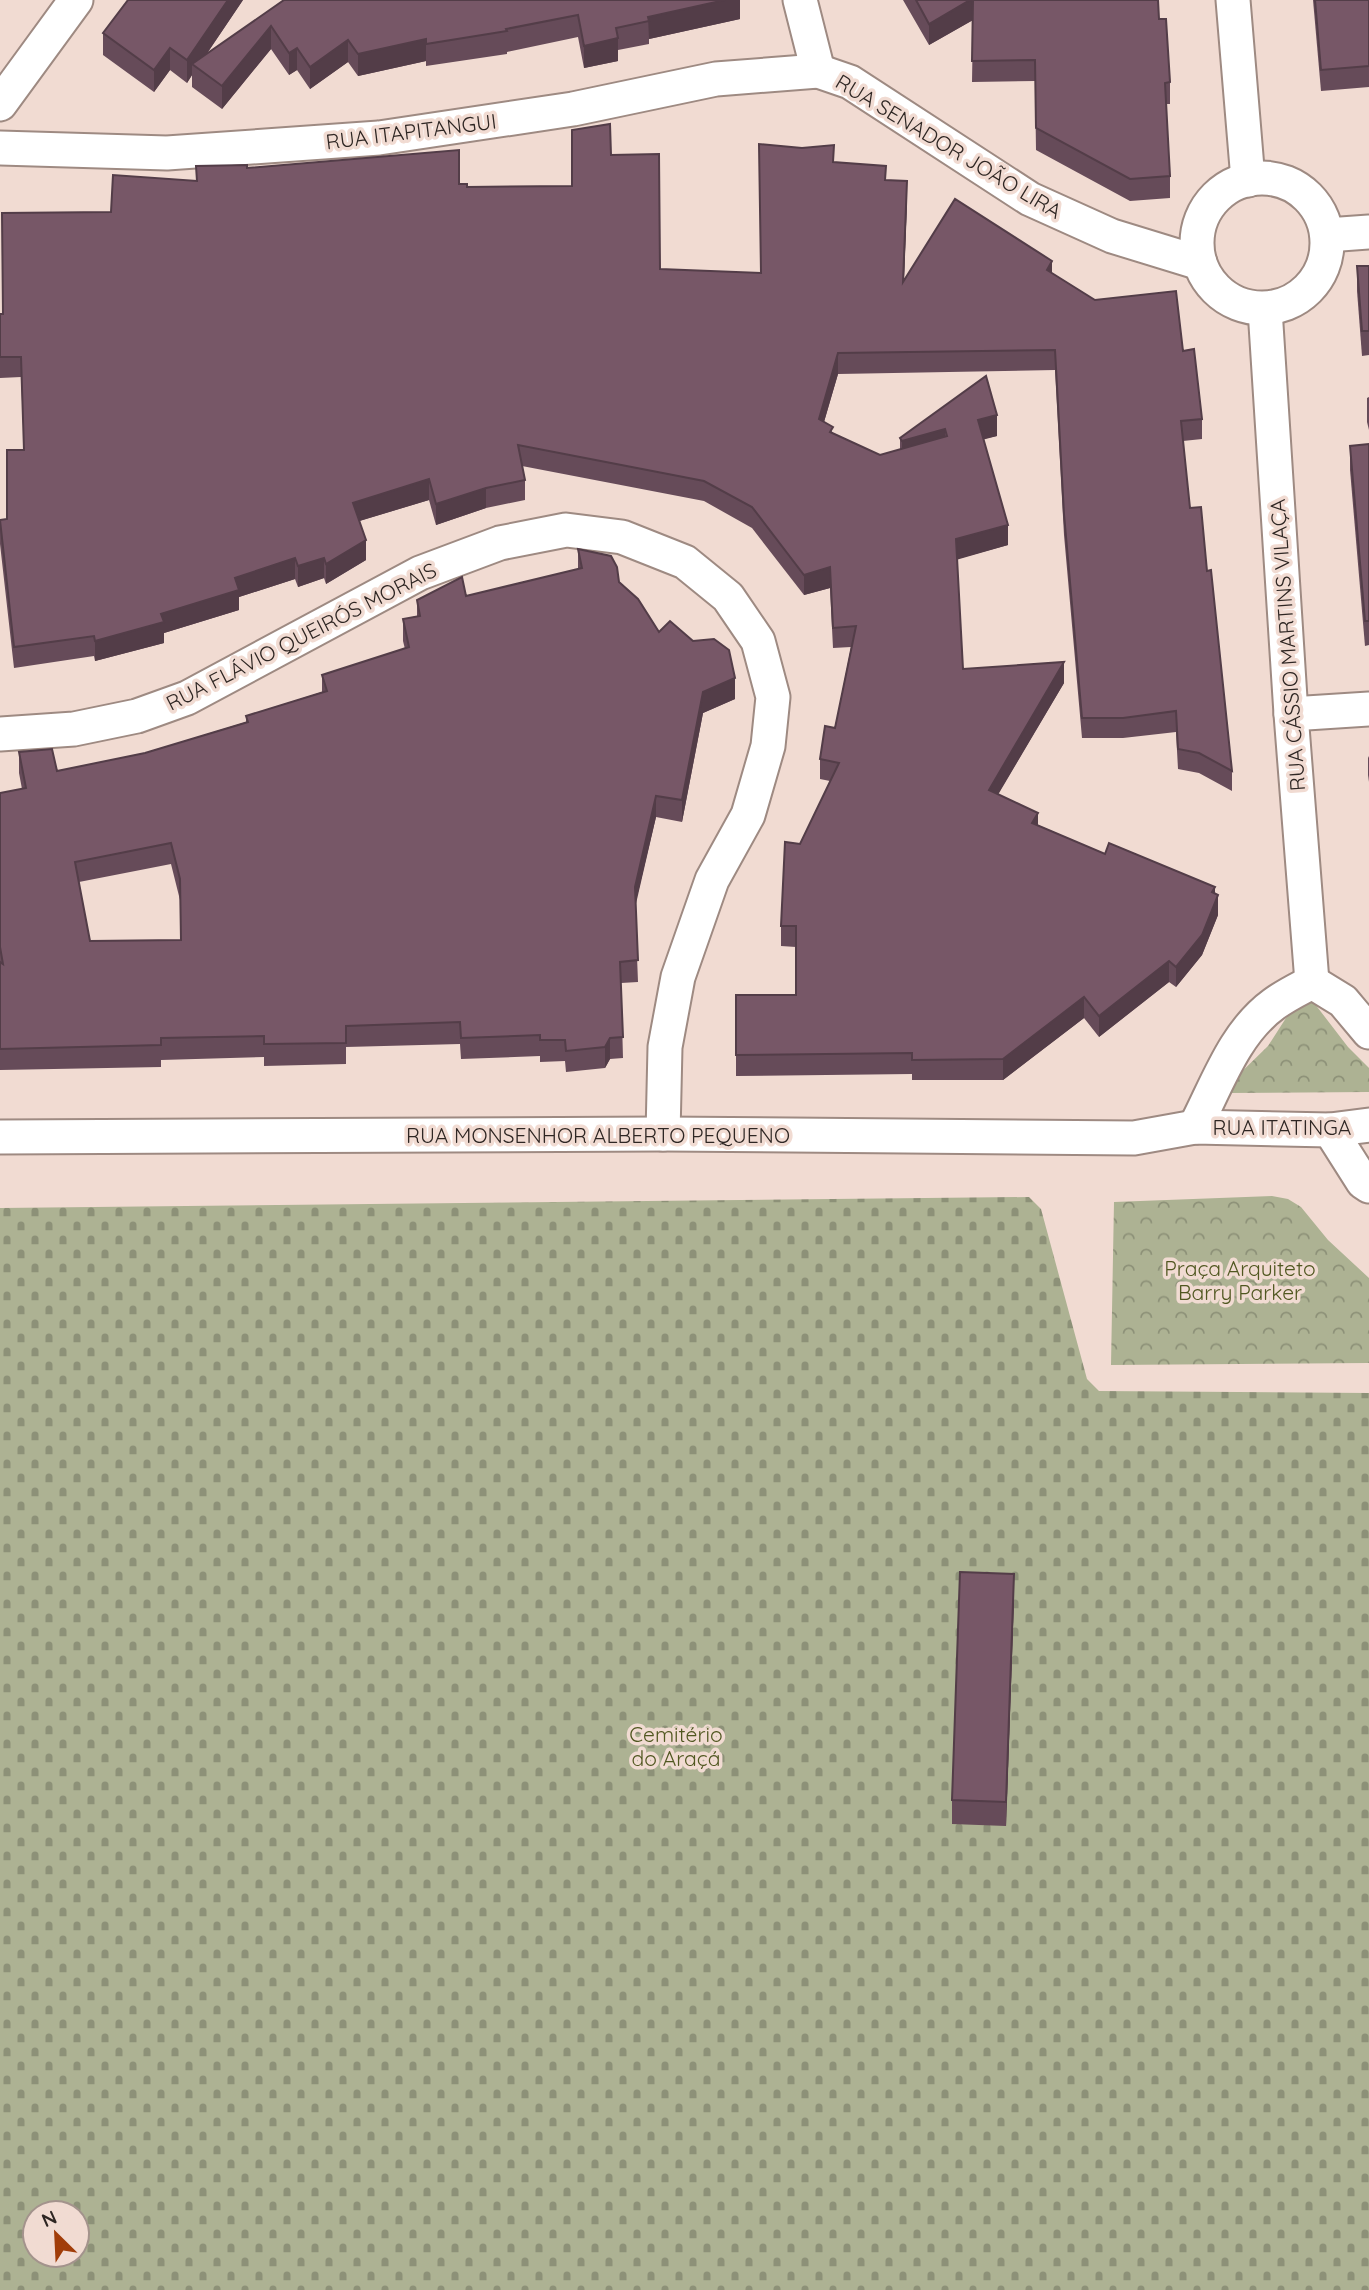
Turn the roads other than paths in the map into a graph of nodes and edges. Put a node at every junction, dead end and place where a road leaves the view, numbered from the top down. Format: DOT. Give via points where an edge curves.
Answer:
graph roads {
  1 [pos="76,0"];
  2 [pos="800,0"];
  3 [pos="1233,0"];
  4 [pos="818,71"];
  5 [pos="0,104"];
  6 [pos="0,148"];
  7 [pos="1248,180"];
  8 [pos="1369,232"];
  9 [pos="1327,235"];
  10 [pos="1199,263"];
  11 [pos="1265,309"];
  12 [pos="1369,709"];
  13 [pos="1291,714"];
  14 [pos="0,734"];
  15 [pos="1312,982"];
  16 [pos="1369,1032"];
  17 [pos="1369,1125"];
  18 [pos="1195,1128"];
  19 [pos="1330,1130"];
  20 [pos="663,1134"];
  21 [pos="0,1137"];
  22 [pos="1369,1186"];
  1 -- 5 [label="street"];
  2 -- 4 [label="street"];
  3 -- 7 [label="street"];
  4 -- 6 [label="street, RUA ITAPITANGUI" via="716,79 573,109 379,138 167,153"];
  4 -- 10 [label="street, RUA SENADOR JOÃO LIRA" via="850,82 1030,199 1112,236"];
  7 -- 9 [label="street" via="1275,179 1292,185 1319,211"];
  7 -- 10 [label="street" via="1214,199 1201,218 1196,241"];
  8 -- 9 [label="street"];
  9 -- 11 [label="street" via="1323,266 1314,283 1301,296"];
  10 -- 11 [label="street" via="1213,288 1237,304"];
  11 -- 13 [label="street, RUA CÁSSIO MARTINS VILAÇA"];
  12 -- 13 [label="street"];
  13 -- 15 [label="street, RUA CÁSSIO MARTINS VILAÇA"];
  14 -- 20 [label="street, RUA FLÁVIO QUEIRÓS MORAIS" via="74,729 137,716 187,698 420,573 500,543 566,530 622,537 685,562 728,597 758,641 773,697 768,746 748,815 712,880 678,977 665,1047"];
  15 -- 16 [label="street" via="1343,1001"];
  15 -- 18 [label="street" via="1258,1018 1220,1073"];
  17 -- 19 [label="street, RUA ITATINGA"];
  18 -- 19 [label="street, RUA ITATINGA"];
  18 -- 20 [label="street, RUA MONSENHOR ALBERTO PEQUENO" via="1134,1138"];
  19 -- 22 [label="street"];
  20 -- 21 [label="street, RUA MONSENHOR ALBERTO PEQUENO"];
}
